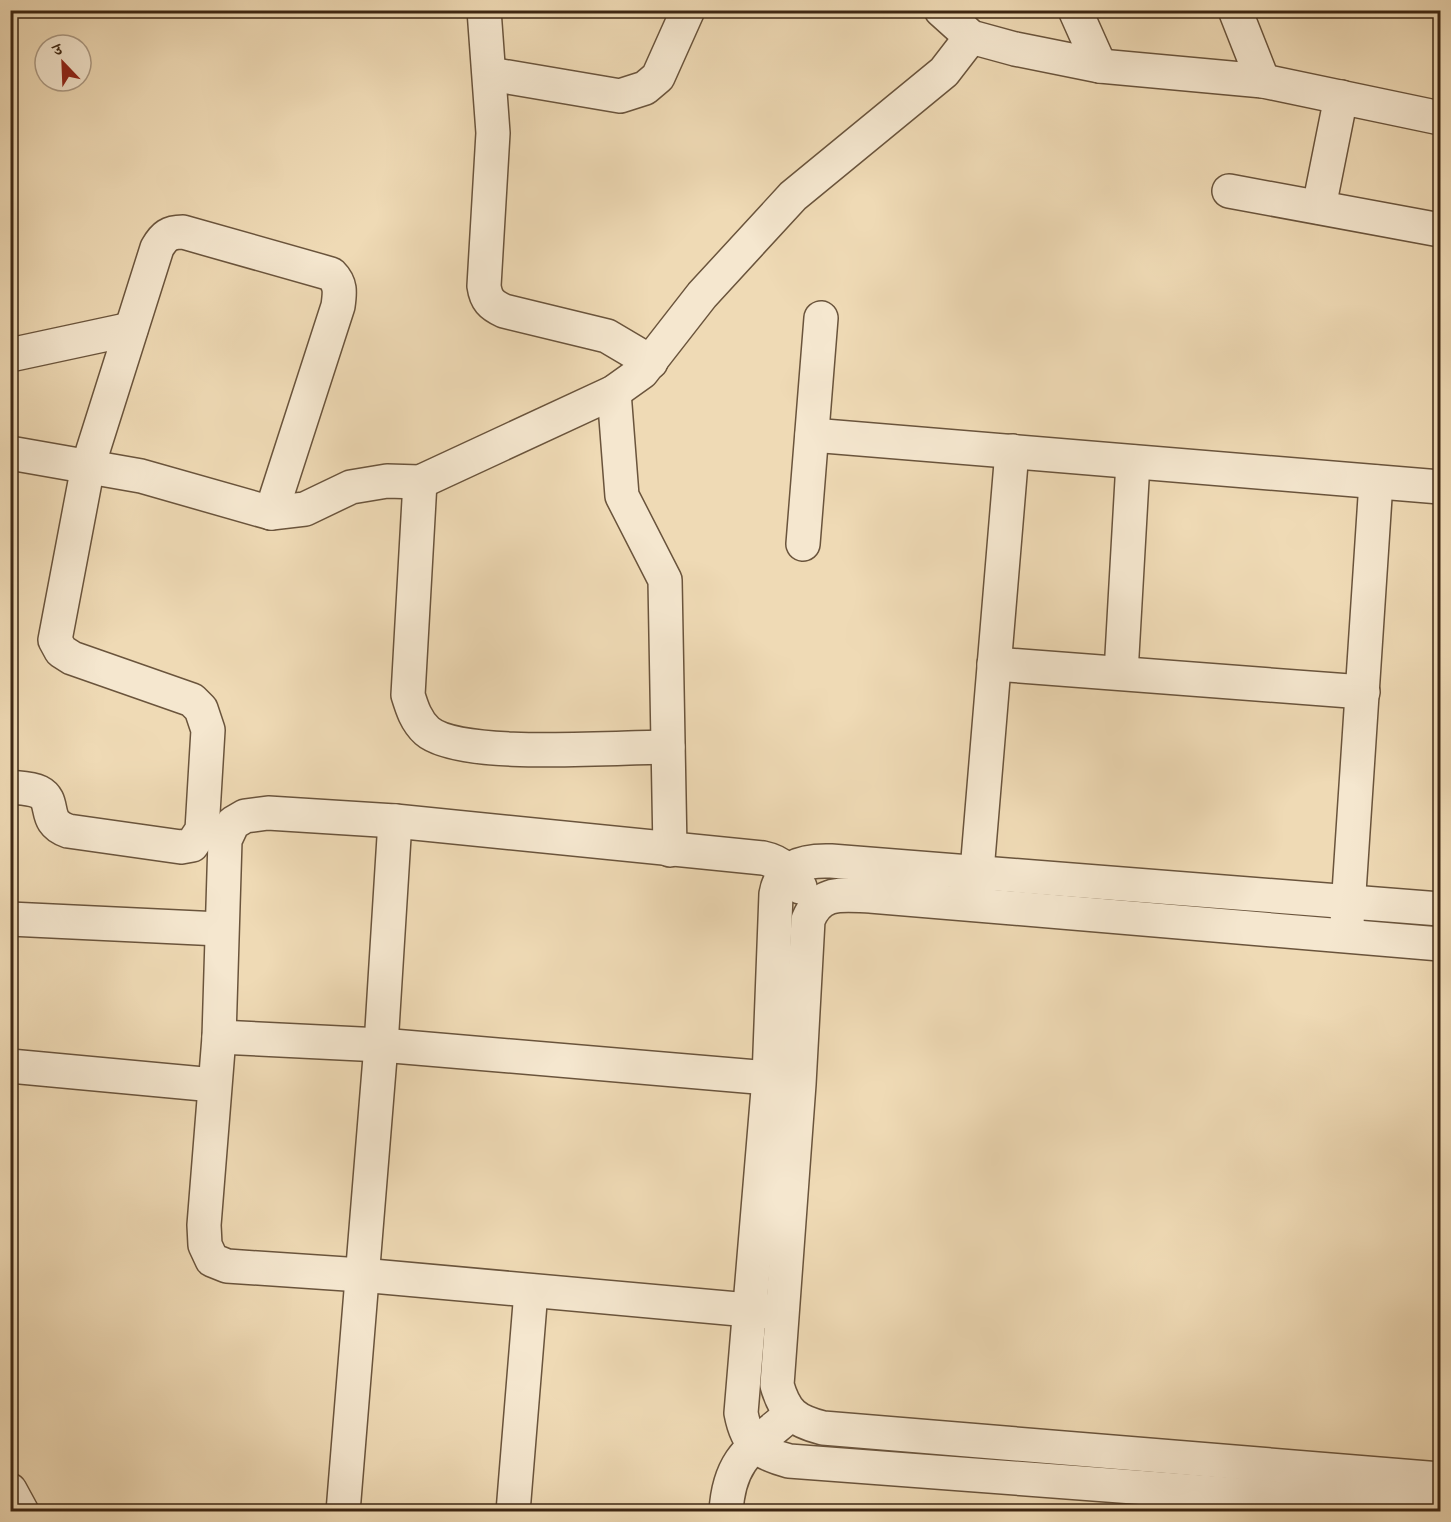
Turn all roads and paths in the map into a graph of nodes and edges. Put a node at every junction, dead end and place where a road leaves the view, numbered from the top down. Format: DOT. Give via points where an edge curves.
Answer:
graph roads {
  1 [pos="484,10"];
  2 [pos="688,10"];
  3 [pos="942,10"];
  4 [pos="1075,10"];
  5 [pos="1235,10"];
  6 [pos="971,37"];
  7 [pos="1100,66"];
  8 [pos="490,74"];
  9 [pos="1263,81"];
  10 [pos="1341,97"];
  11 [pos="1440,118"];
  12 [pos="1229,191"];
  13 [pos="1319,207"];
  14 [pos="1440,230"];
  15 [pos="821,318"];
  16 [pos="131,329"];
  17 [pos="10,355"];
  18 [pos="651,362"];
  19 [pos="614,392"];
  20 [pos="812,435"];
  21 [pos="1012,451"];
  22 [pos="10,453"];
  23 [pos="1133,462"];
  24 [pos="88,466"];
  25 [pos="420,482"];
  26 [pos="1376,482"];
  27 [pos="1440,487"];
  28 [pos="271,513"];
  29 [pos="803,544"];
  30 [pos="994,664"];
  31 [pos="1121,673"];
  32 [pos="1363,692"];
  33 [pos="668,747"];
  34 [pos="10,787"];
  35 [pos="395,821"];
  36 [pos="670,849"];
  37 [pos="788,870"];
  38 [pos="977,872"];
  39 [pos="1348,901"];
  40 [pos="974,905"];
  41 [pos="814,906"];
  42 [pos="1440,909"];
  43 [pos="10,919"];
  44 [pos="220,929"];
  45 [pos="1346,936"];
  46 [pos="1440,944"];
  47 [pos="219,1037"];
  48 [pos="381,1046"];
  49 [pos="10,1066"];
  50 [pos="784,1081"];
  51 [pos="214,1085"];
  52 [pos="361,1275"];
  53 [pos="531,1291"];
  54 [pos="765,1312"];
  55 [pos="791,1414"];
  56 [pos="754,1446"];
  57 [pos="1440,1479"];
  58 [pos="1157,1485"];
  59 [pos="10,1490"];
  60 [pos="1440,1510"];
  61 [pos="22,1512"];
  62 [pos="343,1512"];
  63 [pos="513,1512"];
  64 [pos="726,1512"];
  1 -- 8 [label="street"];
  2 -- 8 [label="street" via="658,77 645,88 620,96"];
  3 -- 6 [label="street"];
  4 -- 7 [label="street"];
  5 -- 9 [label="street"];
  6 -- 7 [label="street"];
  6 -- 18 [label="street" via="944,72 794,196 702,295"];
  7 -- 9 [label="street"];
  8 -- 18 [label="street" via="493,133 486,298 504,311 607,336"];
  9 -- 10 [label="street"];
  10 -- 11 [label="street"];
  10 -- 13 [label="street"];
  12 -- 13 [label="street"];
  13 -- 14 [label="street"];
  15 -- 20 [label="street"];
  16 -- 17 [label="street"];
  16 -- 24 [label="street"];
  16 -- 28 [label="street" via="157,248 172,232 331,274 337,280 341,291 338,306"];
  18 -- 19 [label="street"];
  19 -- 25 [label="street"];
  19 -- 33 [label="street" via="622,496 665,580"];
  20 -- 21 [label="street"];
  20 -- 29 [label="street"];
  21 -- 23 [label="street"];
  21 -- 30 [label="street"];
  22 -- 24 [label="street"];
  23 -- 26 [label="street"];
  23 -- 31 [label="street"];
  24 -- 28 [label="street" via="141,476"];
  24 -- 34 [label="street" via="55,640 61,651 72,658 192,700 201,709 208,730 202,830 192,844 181,847 68,831 57,827 51,819 46,798 39,791"];
  25 -- 28 [label="street" via="387,480 351,487 305,509"];
  25 -- 33 [label="street" via="408,695 417,721 441,739 478,747"];
  26 -- 27 [label="street"];
  26 -- 32 [label="street"];
  30 -- 31 [label="street"];
  30 -- 38 [label="street"];
  31 -- 32 [label="street"];
  32 -- 39 [label="street"];
  33 -- 36 [label="street"];
  35 -- 36 [label="street"];
  35 -- 44 [label="street" via="268,813 245,816 233,823 225,840"];
  35 -- 48 [label="street"];
  36 -- 37 [label="street" via="763,858"];
  37 -- 38 [label="street" via="812,860"];
  37 -- 41 [label="street"];
  37 -- 50 [label="street" via="778,882 776,894"];
  38 -- 39 [label="street"];
  38 -- 40 [label="street"];
  39 -- 42 [label="street"];
  39 -- 45 [label="street"];
  40 -- 41 [label="street" via="842,895 827,897"];
  40 -- 45 [label="street"];
  41 -- 50 [label="street" via="808,920"];
  43 -- 44 [label="street"];
  44 -- 47 [label="street"];
  45 -- 46 [label="street"];
  47 -- 48 [label="street"];
  47 -- 51 [label="street"];
  48 -- 50 [label="street"];
  48 -- 52 [label="street"];
  49 -- 51 [label="street"];
  50 -- 54 [label="street"];
  51 -- 52 [label="street" via="204,1225 205,1245 212,1260 227,1266"];
  52 -- 53 [label="street"];
  52 -- 62 [label="street"];
  53 -- 54 [label="street"];
  53 -- 63 [label="street"];
  54 -- 55 [label="street" via="781,1401"];
  54 -- 56 [label="street" via="741,1413"];
  55 -- 56 [label="street"];
  55 -- 58 [label="street" via="803,1423 823,1428"];
  56 -- 58 [label="street" via="767,1455 789,1461"];
  56 -- 64 [label="street" via="732,1473"];
  57 -- 58 [label="street"];
  58 -- 60 [label="street"];
  59 -- 61 [label="street"];
}
